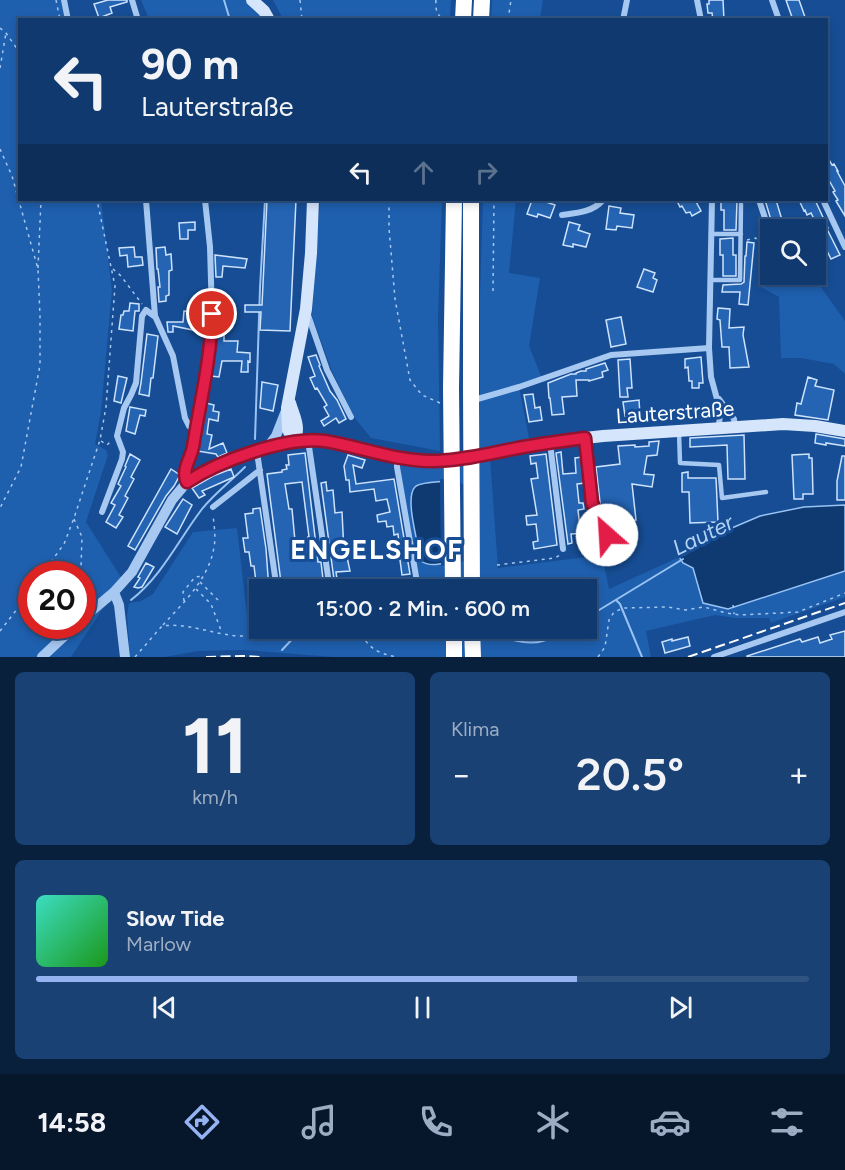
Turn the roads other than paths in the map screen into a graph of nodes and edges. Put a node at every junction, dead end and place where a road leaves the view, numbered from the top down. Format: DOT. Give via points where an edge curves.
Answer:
graph roads {
  1 [pos="64,0"];
  2 [pos="132,0"];
  3 [pos="252,0"];
  4 [pos="464,0"];
  5 [pos="482,0"];
  6 [pos="627,0"];
  7 [pos="697,0"];
  8 [pos="772,0"];
  9 [pos="265,10"];
  10 [pos="68,18"];
  11 [pos="137,18"];
  12 [pos="463,18"];
  13 [pos="481,18"];
  14 [pos="623,18"];
  15 [pos="701,18"];
  16 [pos="778,18"];
  17 [pos="146,201"];
  18 [pos="205,201"];
  19 [pos="313,201"];
  20 [pos="454,201"];
  21 [pos="471,201"];
  22 [pos="602,201"];
  23 [pos="712,201"];
  24 [pos="759,201"];
  25 [pos="823,201"];
  26 [pos="741,204"];
  27 [pos="562,215"];
  28 [pos="766,219"];
  29 [pos="711,234"];
  30 [pos="741,234"];
  31 [pos="845,246"];
  32 [pos="710,280"];
  33 [pos="306,309"];
  34 [pos="154,316"];
  35 [pos="709,348"];
  36 [pos="469,394"];
  37 [pos="716,395"];
  38 [pos="288,401"];
  39 [pos="295,416"];
  40 [pos="351,417"];
  41 [pos="735,427"];
  42 [pos="719,428"];
  43 [pos="679,431"];
  44 [pos="845,431"];
  45 [pos="195,432"];
  46 [pos="585,438"];
  47 [pos="308,440"];
  48 [pos="294,441"];
  49 [pos="326,442"];
  50 [pos="550,442"];
  51 [pos="262,450"];
  52 [pos="397,457"];
  53 [pos="260,470"];
  54 [pos="187,482"];
  55 [pos="766,492"];
  56 [pos="213,507"];
  57 [pos="102,512"];
  58 [pos="634,532"];
  59 [pos="563,549"];
  60 [pos="275,579"];
  61 [pos="328,579"];
  62 [pos="416,579"];
  63 [pos="453,579"];
  64 [pos="472,579"];
  65 [pos="114,592"];
  66 [pos="96,607"];
  67 [pos="845,612"];
  68 [pos="61,639"];
  69 [pos="454,639"];
  70 [pos="472,639"];
  71 [pos="42,657"];
  72 [pos="125,657"];
  73 [pos="454,657"];
  74 [pos="473,657"];
  75 [pos="714,657"];
  1 -- 10 [label="street"];
  2 -- 11 [label="street"];
  3 -- 9 [label="main road"];
  4 -- 12 [label="highway"];
  5 -- 13 [label="highway"];
  6 -- 14 [label="street"];
  7 -- 15 [label="street"];
  8 -- 16 [label="street"];
  17 -- 34 [label="street"];
  18 -- 45 [label="street" via="212,336"];
  19 -- 33 [label="main road"];
  20 -- 63 [label="highway, bridge" via="450,395"];
  21 -- 36 [label="highway"];
  22 -- 27 [label="street" via="585,211"];
  23 -- 29 [label="street"];
  24 -- 28 [label="street"];
  25 -- 31 [label="street"];
  26 -- 30 [label="lane"];
  29 -- 30 [label="lane"];
  29 -- 32 [label="street"];
  30 -- 32 [label="lane" via="740,280"];
  32 -- 35 [label="street"];
  33 -- 38 [label="main road"];
  33 -- 40 [label="street" via="327,370"];
  34 -- 45 [label="street" via="173,356 185,418"];
  34 -- 57 [label="street" via="146,310 142,316 136,383 117,436 122,459"];
  35 -- 36 [label="street" via="611,355 519,387"];
  35 -- 37 [label="street"];
  36 -- 64 [label="highway, bridge"];
  37 -- 41 [label="street" via="734,419"];
  37 -- 42 [label="street"];
  38 -- 39 [label="main road"];
  38 -- 48 [label="main road" via="288,427"];
  38 -- 51 [label="street" via="278,431"];
  39 -- 48 [label="main road" via="298,430"];
  39 -- 49 [label="main road"];
  41 -- 42 [label="main road, Lauterstraße"];
  41 -- 44 [label="main road, Lauterstraße" via="793,424"];
  42 -- 43 [label="main road, Lauterstraße"];
  43 -- 46 [label="main road, Lauterstraße"];
  43 -- 55 [label="lane" via="680,463 719,465 722,498"];
  45 -- 54 [label="street" via="185,474"];
  46 -- 50 [label="main road, Lauterstraße"];
  46 -- 58 [label="lane" via="592,503 607,535"];
  47 -- 48 [label="main road, Lauterstraße"];
  47 -- 49 [label="main road, Lauterstraße"];
  47 -- 61 [label="street"];
  48 -- 51 [label="street"];
  49 -- 52 [label="main road, Lauterstraße"];
  50 -- 52 [label="main road, Lauterstraße" via="445,460"];
  50 -- 59 [label="street"];
  51 -- 53 [label="street"];
  51 -- 54 [label="street"];
  52 -- 62 [label="street"];
  53 -- 56 [label="street"];
  53 -- 60 [label="street"];
  54 -- 65 [label="street" via="172,500 132,572"];
  65 -- 66 [label="street"];
  65 -- 72 [label="street"];
  67 -- 75 [label="street"];
  68 -- 71 [label="street"];
  69 -- 73 [label="highway"];
  70 -- 74 [label="highway, bridge"];
}
